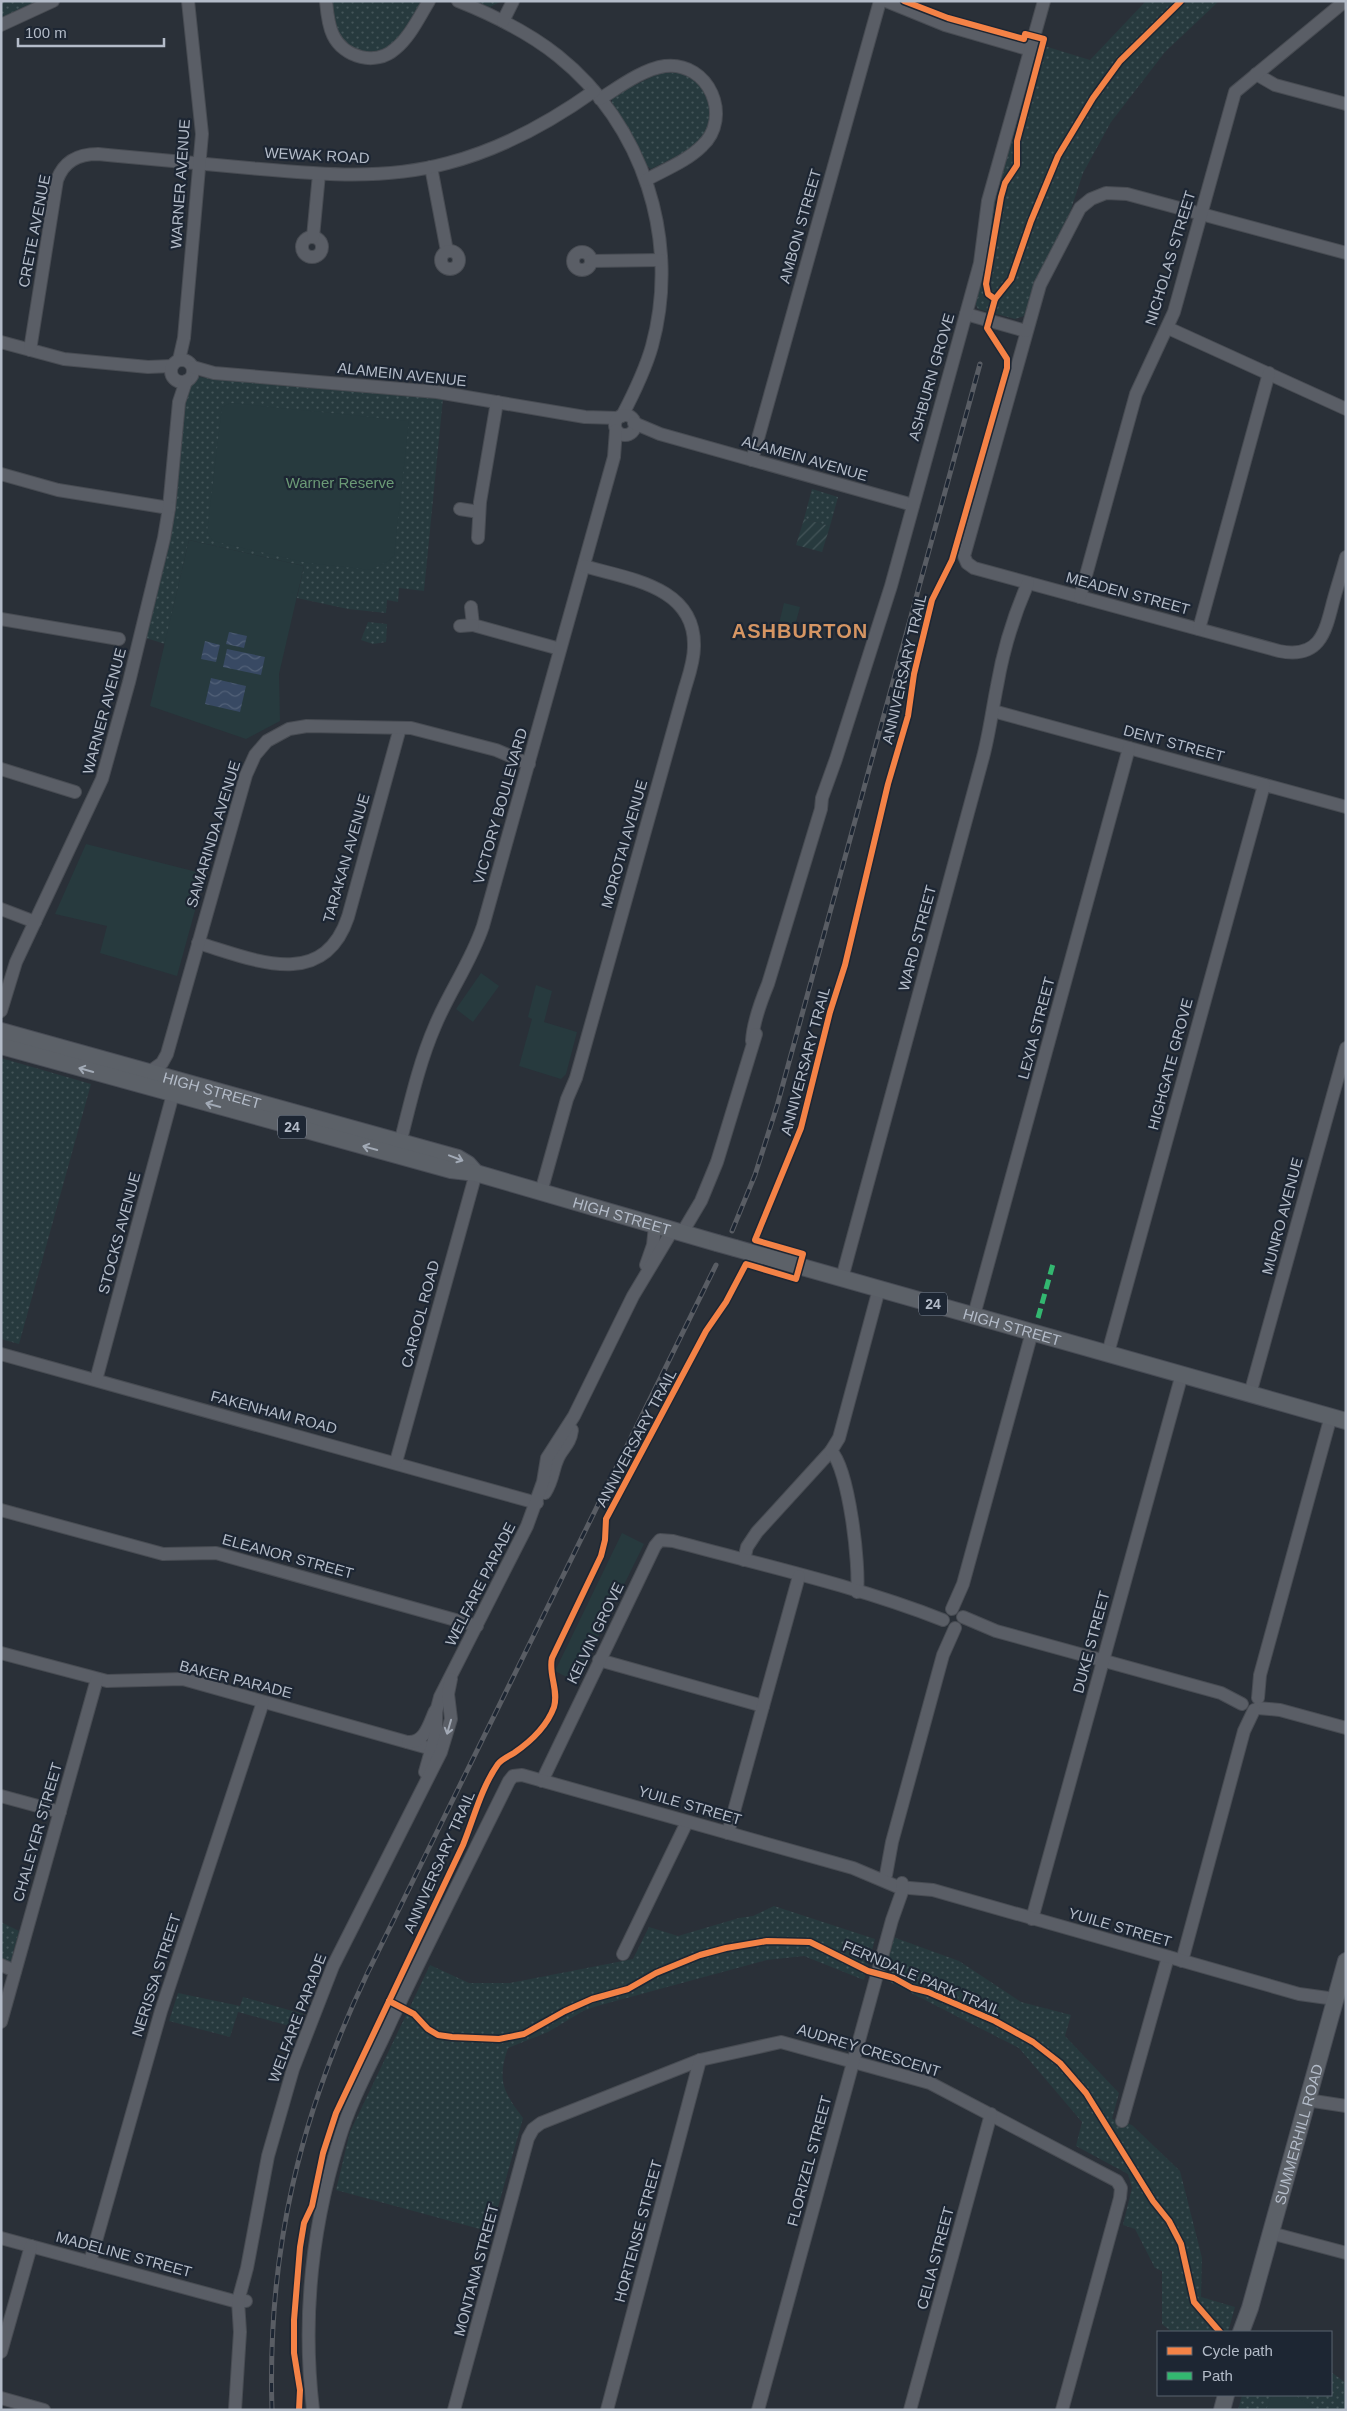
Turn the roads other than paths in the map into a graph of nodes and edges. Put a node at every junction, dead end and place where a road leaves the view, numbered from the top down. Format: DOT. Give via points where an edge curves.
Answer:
graph roads {
  1 [pos="53,1"];
  2 [pos="188,1"];
  3 [pos="326,1"];
  4 [pos="429,1"];
  5 [pos="458,1"];
  6 [pos="508,1"];
  7 [pos="513,1"];
  8 [pos="880,1"];
  9 [pos="886,1"];
  10 [pos="1044,1"];
  11 [pos="1345,1"];
  12 [pos="491,15"];
  13 [pos="504,21"];
  14 [pos="1,25"];
  15 [pos="1031,50"];
  16 [pos="1256,74"];
  17 [pos="597,95"];
  18 [pos="1346,104"];
  19 [pos="200,163"];
  20 [pos="431,167"];
  21 [pos="318,174"];
  22 [pos="646,180"];
  23 [pos="1201,214"];
  24 [pos="313,237"];
  25 [pos="447,251"];
  26 [pos="1346,253"];
  27 [pos="661,260"];
  28 [pos="591,261"];
  29 [pos="966,312"];
  30 [pos="1027,328"];
  31 [pos="1168,328"];
  32 [pos="1,342"];
  33 [pos="30,350"];
  34 [pos="182,371"];
  35 [pos="1269,373"];
  36 [pos="497,402"];
  37 [pos="1346,409"];
  38 [pos="625,425"];
  39 [pos="752,460"];
  40 [pos="1,474"];
  41 [pos="912,505"];
  42 [pos="169,508"];
  43 [pos="460,509"];
  44 [pos="480,512"];
  45 [pos="478,538"];
  46 [pos="1346,557"];
  47 [pos="584,566"];
  48 [pos="1024,582"];
  49 [pos="1080,597"];
  50 [pos="471,607"];
  51 [pos="1,619"];
  52 [pos="473,625"];
  53 [pos="460,626"];
  54 [pos="1199,629"];
  55 [pos="120,639"];
  56 [pos="560,649"];
  57 [pos="994,712"];
  58 [pos="400,728"];
  59 [pos="1129,748"];
  60 [pos="530,760"];
  61 [pos="1,769"];
  62 [pos="1264,785"];
  63 [pos="75,792"];
  64 [pos="1346,807"];
  65 [pos="1,909"];
  66 [pos="35,922"];
  67 [pos="198,943"];
  68 [pos="1,1011"];
  69 [pos="1,1031"];
  70 [pos="1,1046"];
  71 [pos="1346,1048"];
  72 [pos="148,1073"];
  73 [pos="174,1094"];
  74 [pos="398,1149"];
  75 [pos="476,1173"];
  76 [pos="541,1192"];
  77 [pos="655,1226"];
  78 [pos="682,1233"];
  79 [pos="842,1278"];
  80 [pos="638,1286"];
  81 [pos="879,1289"];
  82 [pos="974,1316"];
  83 [pos="1032,1332"];
  84 [pos="1108,1353"];
  85 [pos="1,1354"];
  86 [pos="1182,1374"];
  87 [pos="96,1380"];
  88 [pos="1250,1394"];
  89 [pos="1338,1418"];
  90 [pos="831,1451"];
  91 [pos="396,1462"];
  92 [pos="537,1502"];
  93 [pos="1,1510"];
  94 [pos="738,1559"];
  95 [pos="799,1576"];
  96 [pos="863,1593"];
  97 [pos="953,1618"];
  98 [pos="477,1626"];
  99 [pos="1,1653"];
  100 [pos="600,1660"];
  101 [pos="1103,1661"];
  102 [pos="97,1679"];
  103 [pos="451,1679"];
  104 [pos="263,1702"];
  105 [pos="1252,1702"];
  106 [pos="763,1706"];
  107 [pos="436,1707"];
  108 [pos="1346,1728"];
  109 [pos="405,1742"];
  110 [pos="436,1750"];
  111 [pos="542,1781"];
  112 [pos="1,1796"];
  113 [pos="60,1812"];
  114 [pos="687,1822"];
  115 [pos="728,1833"];
  116 [pos="882,1875"];
  117 [pos="901,1886"];
  118 [pos="1032,1919"];
  119 [pos="623,1954"];
  120 [pos="1168,1957"];
  121 [pos="1182,1961"];
  122 [pos="1346,1961"];
  123 [pos="1,1965"];
  124 [pos="15,1971"];
  125 [pos="1334,2004"];
  126 [pos="1,2022"];
  127 [pos="700,2060"];
  128 [pos="853,2061"];
  129 [pos="1309,2095"];
  130 [pos="1345,2106"];
  131 [pos="991,2114"];
  132 [pos="1122,2121"];
  133 [pos="528,2138"];
  134 [pos="1271,2233"];
  135 [pos="1,2238"];
  136 [pos="31,2246"];
  137 [pos="1346,2253"];
  138 [pos="90,2262"];
  139 [pos="242,2301"];
  140 [pos="1250,2308"];
  141 [pos="1241,2331"];
  142 [pos="1247,2331"];
  143 [pos="1,2352"];
  144 [pos="1226,2396"];
  145 [pos="1,2398"];
  146 [pos="44,2410"];
  147 [pos="235,2410"];
  148 [pos="313,2410"];
  149 [pos="454,2410"];
  150 [pos="607,2410"];
  151 [pos="758,2410"];
  152 [pos="910,2410"];
  153 [pos="1062,2410"];
  154 [pos="1222,2410"];
  1 -- 14 [label="street"];
  2 -- 19 [label="street, WARNER AVENUE" via="201,116"];
  3 -- 4 [label="street" via="330,28 336,41 353,54 370,58 383,56 396,48"];
  5 -- 12 [label="street, VICTORY BOULEVARD"];
  6 -- 12 [label="street"];
  7 -- 13 [label="street"];
  8 -- 39 [label="street, AMBON STREET"];
  9 -- 15 [label="street" via="945,25"];
  10 -- 15 [label="street, ASHBURN GROVE"];
  11 -- 16 [label="street, NICHOLAS STREET"];
  12 -- 13 [label="street, VICTORY BOULEVARD"];
  13 -- 17 [label="street, VICTORY BOULEVARD" via="558,56"];
  15 -- 29 [label="street, ASHBURN GROVE" via="988,201 980,263"];
  16 -- 18 [label="street" via="1275,84"];
  16 -- 23 [label="street, NICHOLAS STREET" via="1235,92"];
  17 -- 20 [label="street, WEWAK ROAD" via="504,144"];
  17 -- 22 [label="street, VICTORY BOULEVARD" via="624,131"];
  17 -- 22 [label="street, WEWAK ROAD" via="667,66 692,72 712,92 716,119 707,141 695,152"];
  19 -- 21 [label="street, WEWAK ROAD"];
  19 -- 33 [label="street, CRETE AVENUE" via="87,154 64,167 57,180"];
  19 -- 34 [label="street, WARNER AVENUE"];
  20 -- 21 [label="street, WEWAK ROAD" via="380,174"];
  20 -- 25 [label="street"];
  21 -- 24 [label="street"];
  22 -- 27 [label="street, VICTORY BOULEVARD" via="657,222"];
  23 -- 26 [label="street"];
  23 -- 30 [label="street" via="1120,193 1098,196 1072,218 1040,285"];
  23 -- 31 [label="street, NICHOLAS STREET"];
  27 -- 28 [label="street"];
  27 -- 38 [label="street, VICTORY BOULEVARD" via="659,316"];
  29 -- 30 [label="street"];
  29 -- 41 [label="street, ASHBURN GROVE"];
  30 -- 48 [label="street, MEADEN STREET" via="964,556 974,568"];
  31 -- 35 [label="street"];
  31 -- 49 [label="street, NICHOLAS STREET" via="1136,394"];
  32 -- 33 [label="street, ALAMEIN AVENUE"];
  33 -- 34 [label="street, ALAMEIN AVENUE" via="64,359"];
  34 -- 36 [label="street, ALAMEIN AVENUE" via="437,392"];
  34 -- 42 [label="street, WARNER AVENUE"];
  35 -- 37 [label="street"];
  35 -- 54 [label="street"];
  36 -- 38 [label="street, ALAMEIN AVENUE"];
  36 -- 44 [label="street"];
  38 -- 39 [label="street, ALAMEIN AVENUE"];
  38 -- 47 [label="street, VICTORY BOULEVARD"];
  39 -- 41 [label="street, ALAMEIN AVENUE"];
  40 -- 42 [label="street" via="58,490"];
  41 -- 78 [label="street, ASHBURN GROVE" via="891,586 836,759 833,788 821,809 768,984 764,1016 752,1041 720,1153 701,1201"];
  42 -- 66 [label="street, WARNER AVENUE" via="142,634 102,779"];
  43 -- 44 [label="street"];
  44 -- 45 [label="street"];
  46 -- 54 [label="street, MEADEN STREET" via="1321,638 1302,652 1289,653"];
  47 -- 56 [label="street, VICTORY BOULEVARD"];
  47 -- 76 [label="street, MOROTAI AVENUE" via="645,583 667,594 687,618 694,646 685,688"];
  48 -- 49 [label="street, MEADEN STREET"];
  48 -- 57 [label="street, WARD STREET" via="998,678"];
  49 -- 54 [label="street, MEADEN STREET"];
  50 -- 52 [label="street"];
  51 -- 55 [label="street"];
  52 -- 53 [label="street"];
  52 -- 56 [label="street"];
  56 -- 60 [label="street, VICTORY BOULEVARD"];
  57 -- 59 [label="street, DENT STREET"];
  57 -- 79 [label="street, WARD STREET"];
  58 -- 60 [label="street, SAMARINDA AVENUE" via="417,729"];
  58 -- 67 [label="street, SAMARINDA AVENUE" via="298,727 281,732 260,748 249,764"];
  58 -- 67 [label="street, TARAKAN AVENUE" via="348,917 336,941 315,958 282,965"];
  59 -- 62 [label="street, DENT STREET"];
  59 -- 82 [label="street, LEXIA STREET"];
  60 -- 74 [label="street, VICTORY BOULEVARD" via="479,939 434,1028"];
  61 -- 63 [label="street"];
  62 -- 64 [label="street, DENT STREET"];
  62 -- 84 [label="street, HIGHGATE GROVE"];
  65 -- 66 [label="street"];
  66 -- 68 [label="street, WARNER AVENUE" via="12,974"];
  67 -- 72 [label="street, SAMARINDA AVENUE" via="167,1054 162,1063"];
  69 -- 72 [label="main road, HIGH STREET / 24"];
  73 -- 70 [label="main road, HIGH STREET / 24, one-way"];
  71 -- 88 [label="street, MUNRO AVENUE"];
  72 -- 74 [label="main road, HIGH STREET / 24"];
  74 -- 73 [label="main road, HIGH STREET / 24, one-way"];
  73 -- 87 [label="street, STOCKS AVENUE"];
  74 -- 75 [label="main road, HIGH STREET / 24" via="458,1158"];
  75 -- 76 [label="main road, HIGH STREET / 24"];
  75 -- 91 [label="street, CAROOL ROAD"];
  76 -- 77 [label="main road, HIGH STREET / 24"];
  77 -- 78 [label="main road, HIGH STREET / 24"];
  77 -- 80 [label="street, WELFARE PARADE" via="653,1244"];
  78 -- 79 [label="main road, HIGH STREET / 24, bridge"];
  78 -- 80 [label="street, WELFARE PARADE"];
  79 -- 81 [label="main road, HIGH STREET / 24"];
  80 -- 92 [label="street, WELFARE PARADE" via="574,1416 570,1441 554,1455 551,1482"];
  81 -- 82 [label="main road, HIGH STREET / 24"];
  81 -- 90 [label="street" via="838,1438"];
  82 -- 83 [label="main road, HIGH STREET / 24"];
  83 -- 84 [label="main road, HIGH STREET / 24"];
  83 -- 97 [label="street"];
  84 -- 86 [label="main road, HIGH STREET / 24"];
  85 -- 87 [label="street, FAKENHAM ROAD"];
  86 -- 88 [label="main road, HIGH STREET / 24"];
  86 -- 101 [label="street, DUKE STREET"];
  87 -- 91 [label="street, FAKENHAM ROAD"];
  88 -- 89 [label="main road, HIGH STREET / 24"];
  89 -- 105 [label="street"];
  90 -- 94 [label="street" via="757,1532 745,1540"];
  90 -- 96 [label="street" via="839,1464"];
  91 -- 92 [label="street, FAKENHAM ROAD"];
  92 -- 98 [label="street, WELFARE PARADE"];
  93 -- 98 [label="street, ELEANOR STREET" via="162,1554 216,1553"];
  94 -- 95 [label="street"];
  94 -- 100 [label="street, KELVIN GROVE" via="660,1540"];
  95 -- 96 [label="street"];
  95 -- 106 [label="street"];
  96 -- 97 [label="street"];
  97 -- 101 [label="street"];
  97 -- 116 [label="street"];
  98 -- 103 [label="street, WELFARE PARADE"];
  99 -- 102 [label="street, BAKER PARADE"];
  100 -- 106 [label="street"];
  100 -- 111 [label="street, KELVIN GROVE"];
  101 -- 105 [label="street"];
  101 -- 118 [label="street, DUKE STREET"];
  102 -- 104 [label="street, BAKER PARADE" via="179,1678"];
  102 -- 113 [label="street, CHALEYER STREET"];
  103 -- 107 [label="street, WELFARE PARADE"];
  103 -- 110 [label="street, WELFARE PARADE, one-way" via="448,1694 451,1719"];
  104 -- 109 [label="street, BAKER PARADE"];
  104 -- 138 [label="street, NERISSA STREET" via="158,2018"];
  105 -- 108 [label="street"];
  105 -- 121 [label="street"];
  106 -- 115 [label="street"];
  107 -- 109 [label="street" via="422,1738"];
  107 -- 110 [label="street, WELFARE PARADE"];
  109 -- 110 [label="street, BAKER PARADE"];
  110 -- 139 [label="street, WELFARE PARADE" via="431,1775 418,1794 334,1966 302,2043 268,2156"];
  111 -- 114 [label="street, YUILE STREET"];
  111 -- 148 [label="street, YUILE STREET" via="517,1775 509,1781 362,2083 339,2139 316,2232 308,2296"];
  112 -- 113 [label="street"];
  113 -- 124 [label="street, CHALEYER STREET"];
  114 -- 115 [label="street, YUILE STREET"];
  114 -- 119 [label="street"];
  115 -- 116 [label="street, YUILE STREET"];
  116 -- 117 [label="street, YUILE STREET"];
  117 -- 118 [label="street, YUILE STREET" via="918,1884"];
  117 -- 128 [label="street, FLORIZEL STREET"];
  118 -- 120 [label="street, YUILE STREET"];
  120 -- 121 [label="street, YUILE STREET"];
  120 -- 132 [label="street"];
  121 -- 125 [label="street, YUILE STREET"];
  122 -- 125 [label="main road, SUMMERHILL ROAD"];
  123 -- 124 [label="street"];
  124 -- 126 [label="street, CHALEYER STREET"];
  125 -- 129 [label="main road, SUMMERHILL ROAD"];
  127 -- 128 [label="street, AUDREY CRESCENT" via="781,2042"];
  127 -- 133 [label="street, AUDREY CRESCENT" via="541,2123"];
  127 -- 150 [label="street, HORTENSE STREET"];
  128 -- 131 [label="street, AUDREY CRESCENT" via="924,2081"];
  128 -- 151 [label="street, FLORIZEL STREET"];
  129 -- 130 [label="street"];
  129 -- 134 [label="main road, SUMMERHILL ROAD"];
  131 -- 152 [label="street, CELIA STREET"];
  131 -- 153 [label="street, AUDREY CRESCENT" via="1112,2177 1119,2185 1120,2198"];
  133 -- 149 [label="street, MONTANA STREET"];
  134 -- 137 [label="street"];
  134 -- 140 [label="main road, SUMMERHILL ROAD"];
  135 -- 136 [label="street, MADELINE STREET"];
  136 -- 138 [label="street, MADELINE STREET"];
  136 -- 143 [label="street"];
  138 -- 139 [label="street, MADELINE STREET"];
  139 -- 147 [label="street, WELFARE PARADE"];
  140 -- 141 [label="main road, SUMMERHILL ROAD"];
  140 -- 142 [label="main road, SUMMERHILL ROAD"];
  144 -- 154 [label="main road"];
  145 -- 146 [label="street"];
}
